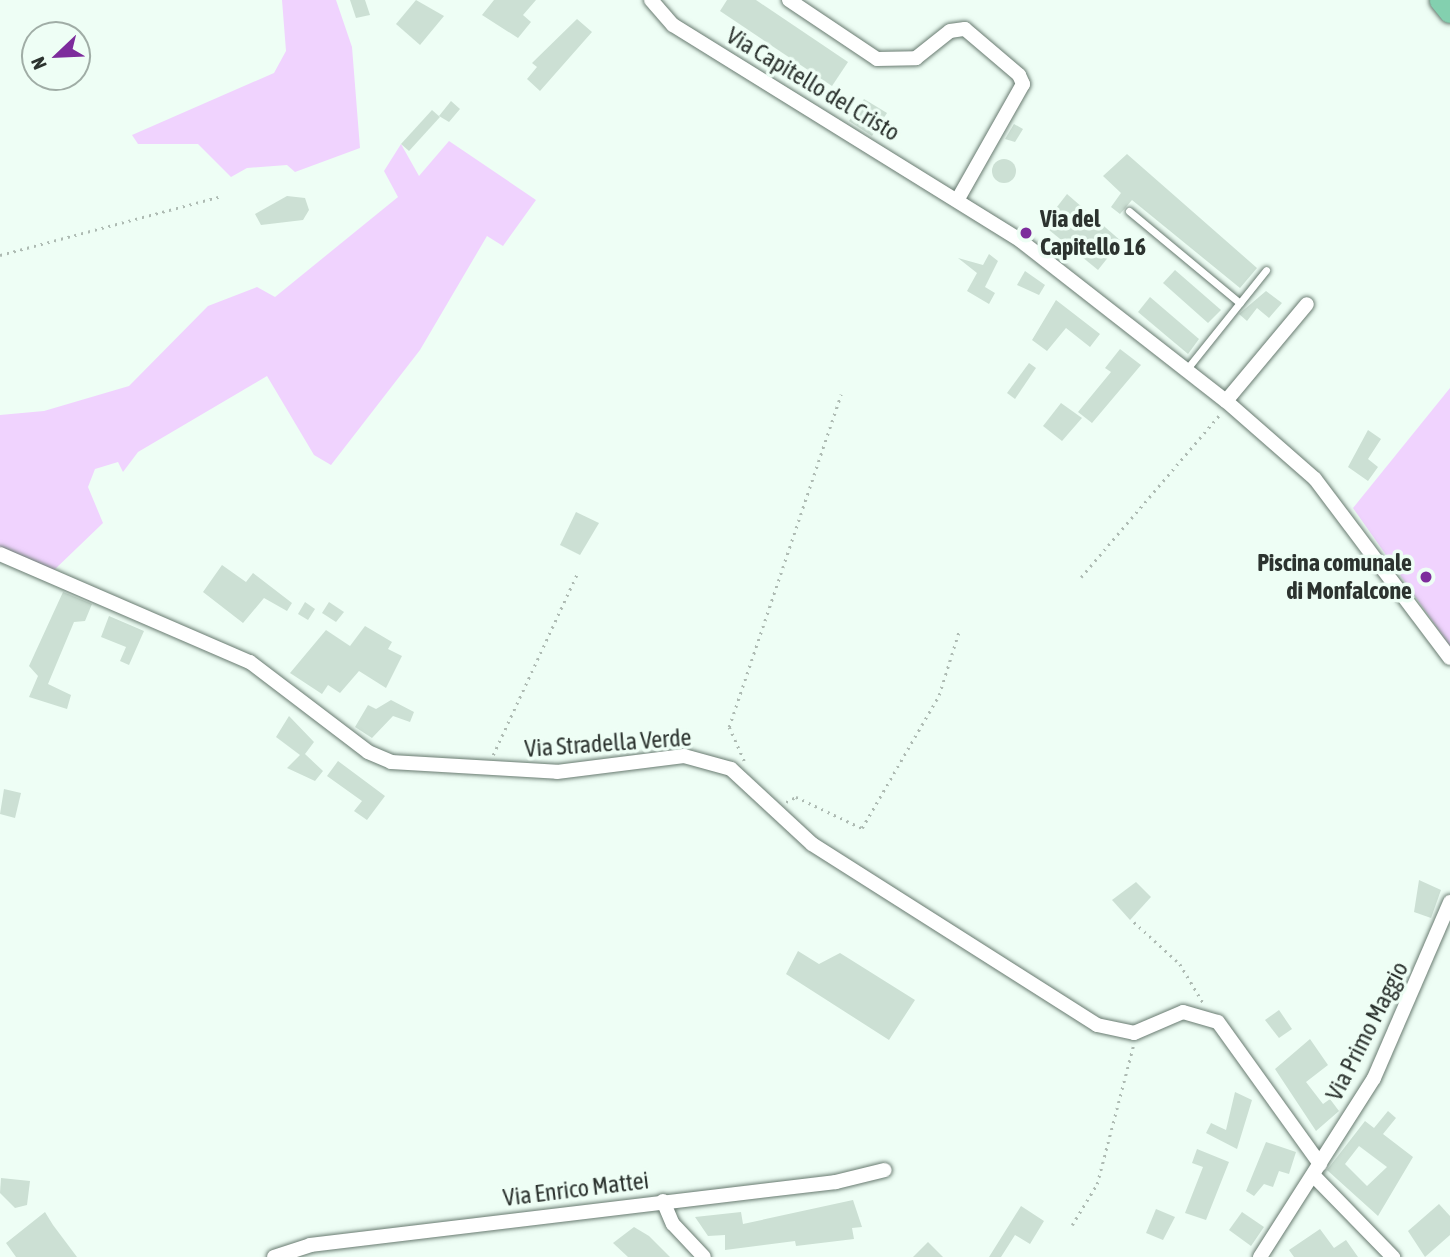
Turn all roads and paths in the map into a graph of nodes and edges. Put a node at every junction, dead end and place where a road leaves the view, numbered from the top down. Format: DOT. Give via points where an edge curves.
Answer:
graph roads {
  1 [pos="651,0"];
  2 [pos="789,0"];
  3 [pos="1441,0"];
  4 [pos="1450,11"];
  5 [pos="222,196"];
  6 [pos="958,199"];
  7 [pos="1129,211"];
  8 [pos="0,255"];
  9 [pos="1266,270"];
  10 [pos="1240,303"];
  11 [pos="1307,304"];
  12 [pos="1186,370"];
  13 [pos="841,394"];
  14 [pos="1227,402"];
  15 [pos="0,554"];
  16 [pos="578,572"];
  17 [pos="1081,576"];
  18 [pos="958,631"];
  19 [pos="1450,658"];
  20 [pos="483,769"];
  21 [pos="752,784"];
  22 [pos="775,811"];
  23 [pos="1450,902"];
  24 [pos="1134,922"];
  25 [pos="1202,1014"];
  26 [pos="1134,1033"];
  27 [pos="1317,1169"];
  28 [pos="885,1170"];
  29 [pos="663,1201"];
  30 [pos="1072,1225"];
  31 [pos="274,1257"];
  32 [pos="704,1257"];
  33 [pos="1260,1257"];
  34 [pos="1393,1257"];
  1 -- 6 [label="street, Via Capitello del Cristo" via="673,24"];
  2 -- 6 [label="street" via="877,59 916,58 950,31 965,29 1019,75 1023,84"];
  3 -- 4 [label="main road"];
  5 -- 8 [label="path"];
  6 -- 12 [label="street, Via Capitello del Cristo"];
  7 -- 10 [label="lane"];
  9 -- 10 [label="lane"];
  10 -- 12 [label="lane"];
  11 -- 14 [label="street"];
  12 -- 14 [label="street, Via Capitello del Cristo"];
  13 -- 21 [label="path" via="729,727"];
  14 -- 17 [label="path"];
  14 -- 19 [label="street, Via Capitello del Cristo" via="1315,479"];
  15 -- 20 [label="street, Via Stradella Verde" via="240,657 293,690 368,752 415,766"];
  16 -- 20 [label="path"];
  18 -- 22 [label="path" via="939,695 862,828 796,797"];
  20 -- 21 [label="street, Via Stradella Verde" via="557,772 684,756 731,768"];
  21 -- 22 [label="street, Via Stradella Verde"];
  22 -- 26 [label="street, Via Stradella Verde" via="812,844 1071,1011 1116,1032"];
  23 -- 27 [label="street, Via Primo Maggio" via="1374,1078"];
  24 -- 25 [label="path" via="1198,987"];
  25 -- 26 [label="street" via="1183,1012"];
  25 -- 27 [label="street" via="1235,1042"];
  26 -- 30 [label="path" via="1110,1145 1088,1206"];
  27 -- 33 [label="street, Via Primo Maggio"];
  27 -- 34 [label="street"];
  28 -- 29 [label="street, Via Enrico Mattei" via="836,1182"];
  29 -- 31 [label="street, Via Enrico Mattei" via="310,1245"];
  29 -- 32 [label="street" via="673,1224"];
}
